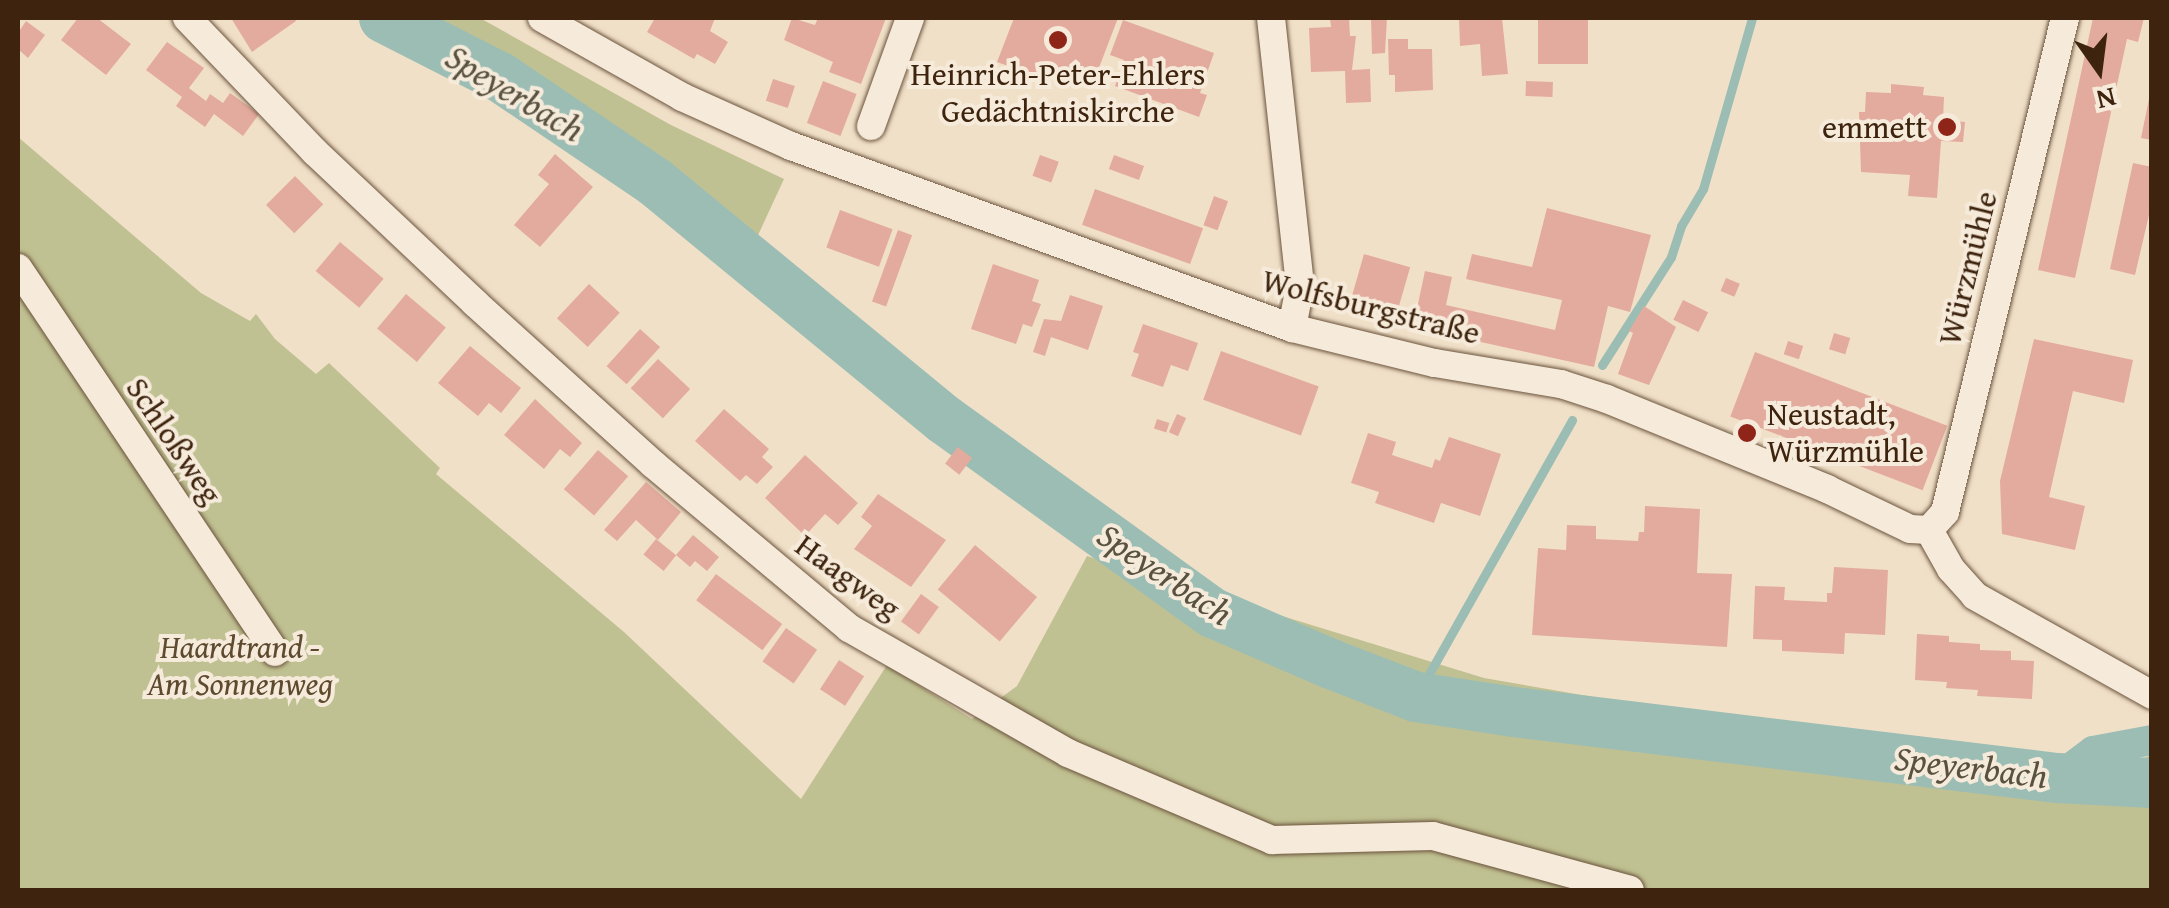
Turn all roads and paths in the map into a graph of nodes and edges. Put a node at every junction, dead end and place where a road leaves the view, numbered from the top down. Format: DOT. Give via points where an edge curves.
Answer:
graph roads {
  1 [pos="188,18"];
  2 [pos="542,18"];
  3 [pos="910,18"];
  4 [pos="1272,18"];
  5 [pos="2066,18"];
  6 [pos="871,126"];
  7 [pos="18,268"];
  8 [pos="1292,328"];
  9 [pos="1929,530"];
  10 [pos="274,652"];
  11 [pos="2152,695"];
  12 [pos="1630,890"];
  1 -- 12 [label="street, Haagweg" via="315,152 475,303 849,628 1068,753 1272,840 1433,836"];
  2 -- 8 [label="street, Wolfsburgstraße" via="738,125"];
  3 -- 6 [label="street"];
  4 -- 8 [label="street" via="1300,286"];
  5 -- 9 [label="street, Würzmühle" via="1944,512"];
  7 -- 10 [label="street, Schloßweg"];
  8 -- 9 [label="street, Wolfsburgstraße" via="1592,394 1910,529"];
  9 -- 11 [label="street" via="1975,596"];
}
